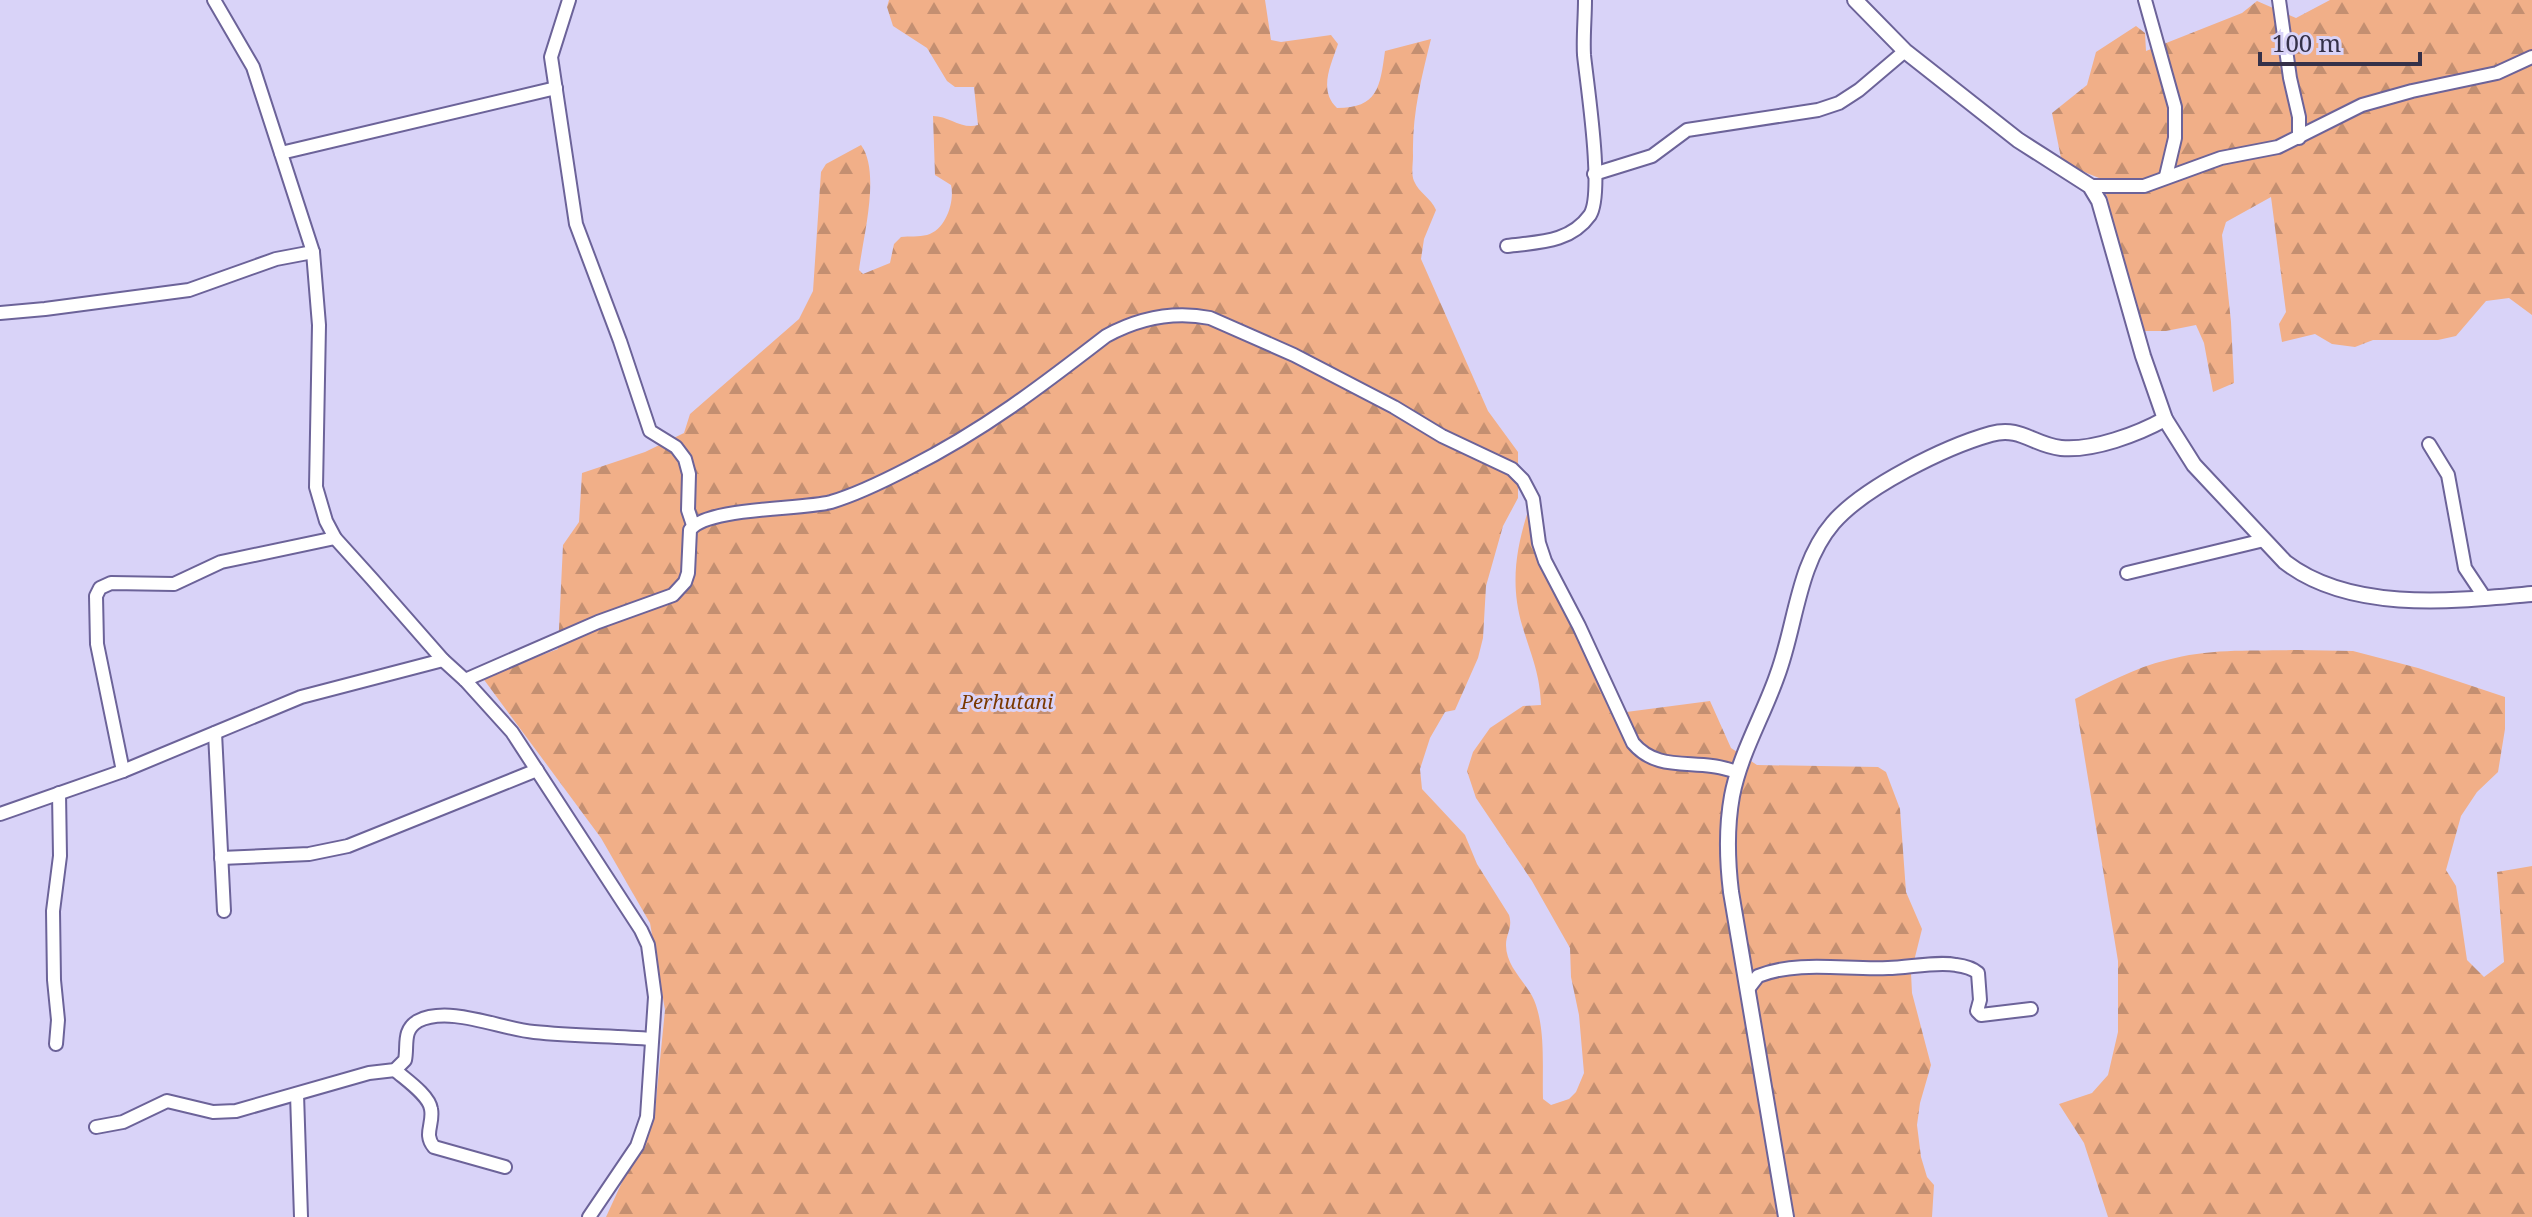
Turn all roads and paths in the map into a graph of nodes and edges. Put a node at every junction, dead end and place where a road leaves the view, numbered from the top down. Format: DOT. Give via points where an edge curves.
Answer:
graph roads {
  1 [pos="214,0"];
  2 [pos="569,0"];
  3 [pos="1585,0"];
  4 [pos="2145,0"];
  5 [pos="2279,0"];
  6 [pos="1860,2"];
  7 [pos="1905,51"];
  8 [pos="2532,57"];
  9 [pos="556,88"];
  10 [pos="2299,138"];
  11 [pos="281,153"];
  12 [pos="1594,174"];
  13 [pos="2166,176"];
  14 [pos="2090,186"];
  15 [pos="2111,187"];
  16 [pos="2099,201"];
  17 [pos="1507,246"];
  18 [pos="313,252"];
  19 [pos="0,313"];
  20 [pos="2165,419"];
  21 [pos="2429,444"];
  22 [pos="693,525"];
  23 [pos="335,538"];
  24 [pos="2264,540"];
  25 [pos="2127,573"];
  26 [pos="2532,594"];
  27 [pos="2485,598"];
  28 [pos="443,660"];
  29 [pos="465,680"];
  30 [pos="215,733"];
  31 [pos="537,770"];
  32 [pos="123,771"];
  33 [pos="1738,772"];
  34 [pos="59,793"];
  35 [pos="0,814"];
  36 [pos="221,858"];
  37 [pos="224,911"];
  38 [pos="1748,989"];
  39 [pos="2031,1009"];
  40 [pos="652,1039"];
  41 [pos="56,1044"];
  42 [pos="395,1070"];
  43 [pos="297,1094"];
  44 [pos="96,1127"];
  45 [pos="505,1167"];
  46 [pos="301,1217"];
  47 [pos="589,1217"];
  48 [pos="1786,1217"];
  1 -- 11 [label="street" via="253,67"];
  2 -- 9 [label="street" via="552,50"];
  3 -- 12 [label="street"];
  4 -- 13 [label="street" via="2175,107 2175,138"];
  5 -- 10 [label="street"];
  6 -- 7 [label="street"];
  7 -- 12 [label="street" via="1839,103 1687,130 1652,156"];
  7 -- 14 [label="street" via="2018,140"];
  8 -- 10 [label="street" via="2497,73 2362,105"];
  9 -- 11 [label="street"];
  9 -- 22 [label="street" via="579,233 650,431 685,459"];
  10 -- 13 [label="street"];
  11 -- 18 [label="street"];
  12 -- 17 [label="street" via="1592,210 1572,232 1555,240"];
  13 -- 15 [label="street" via="2144,186"];
  14 -- 15 [label="street"];
  14 -- 16 [label="street"];
  15 -- 16 [label="street"];
  16 -- 20 [label="street"];
  18 -- 19 [label="street" via="276,259 189,290"];
  18 -- 23 [label="street" via="319,325 316,487"];
  20 -- 24 [label="street" via="2194,465"];
  20 -- 33 [label="street" via="2135,434 2073,447 2048,445 2020,432 1995,433 1915,467 1847,509 1826,532 1809,564 1780,668"];
  21 -- 27 [label="street" via="2448,475 2465,568"];
  22 -- 29 [label="street" via="688,573 673,595"];
  22 -- 33 [label="street" via="750,511 816,506 859,492 960,442 1122,327 1156,317 1210,318 1294,355 1512,469 1529,489 1541,553 1633,743 1653,759"];
  23 -- 28 [label="street"];
  23 -- 32 [label="street" via="221,562 174,584 111,583 100,588 97,644"];
  24 -- 25 [label="street"];
  24 -- 27 [label="street" via="2298,572 2349,590 2412,600"];
  26 -- 27 [label="street"];
  28 -- 29 [label="street"];
  28 -- 30 [label="street" via="301,697"];
  29 -- 31 [label="street" via="512,732"];
  30 -- 32 [label="street"];
  30 -- 36 [label="street"];
  31 -- 36 [label="street" via="348,846 309,854"];
  31 -- 40 [label="street" via="648,945 655,997"];
  32 -- 34 [label="street"];
  33 -- 38 [label="street" via="1726,839"];
  34 -- 35 [label="street"];
  34 -- 41 [label="street" via="60,856 53,911"];
  36 -- 37 [label="street"];
  38 -- 39 [label="street" via="1758,976 1780,970 1953,964 1978,973 1981,1015"];
  38 -- 48 [label="street"];
  40 -- 42 [label="street" via="532,1032 471,1018 429,1018 409,1031 405,1060"];
  40 -- 47 [label="street" via="642,1132"];
  42 -- 43 [label="street"];
  42 -- 45 [label="street" via="429,1103 428,1138 434,1147"];
  43 -- 44 [label="street" via="224,1112 167,1101 123,1122"];
  43 -- 46 [label="street"];
}
